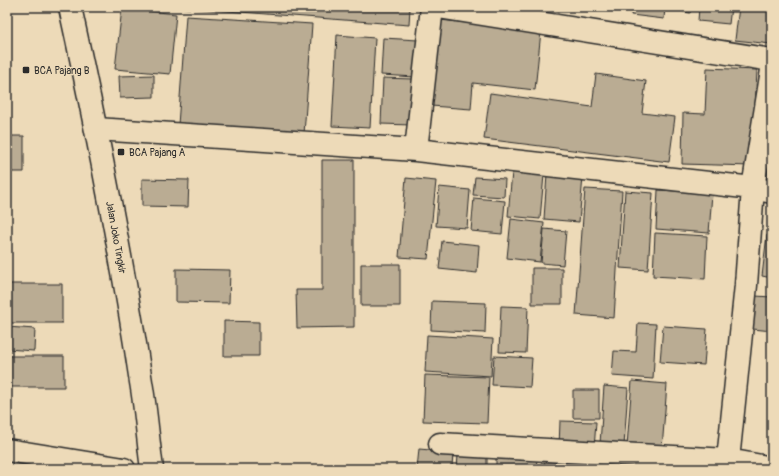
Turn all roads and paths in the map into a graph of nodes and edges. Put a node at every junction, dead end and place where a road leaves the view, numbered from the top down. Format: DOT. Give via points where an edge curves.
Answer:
graph roads {
  1 [pos="70,7"];
  2 [pos="432,7"];
  3 [pos="438,7"];
  4 [pos="772,60"];
  5 [pos="772,70"];
  6 [pos="96,129"];
  7 [pos="416,150"];
  8 [pos="762,190"];
  9 [pos="440,444"];
  10 [pos="7,450"];
  11 [pos="728,464"];
  12 [pos="772,468"];
  13 [pos="124,469"];
  14 [pos="152,469"];
  1 -- 6 [label="street, Jalan Joko Tingkir"];
  2 -- 7 [label="street"];
  3 -- 4 [label="street"];
  5 -- 8 [label="street"];
  6 -- 7 [label="street"];
  6 -- 14 [label="street, Jalan Joko Tingkir" via="140,376"];
  7 -- 8 [label="street"];
  8 -- 11 [label="street" via="746,285"];
  9 -- 11 [label="street"];
  10 -- 13 [label="street"];
  11 -- 12 [label="street"];
}
